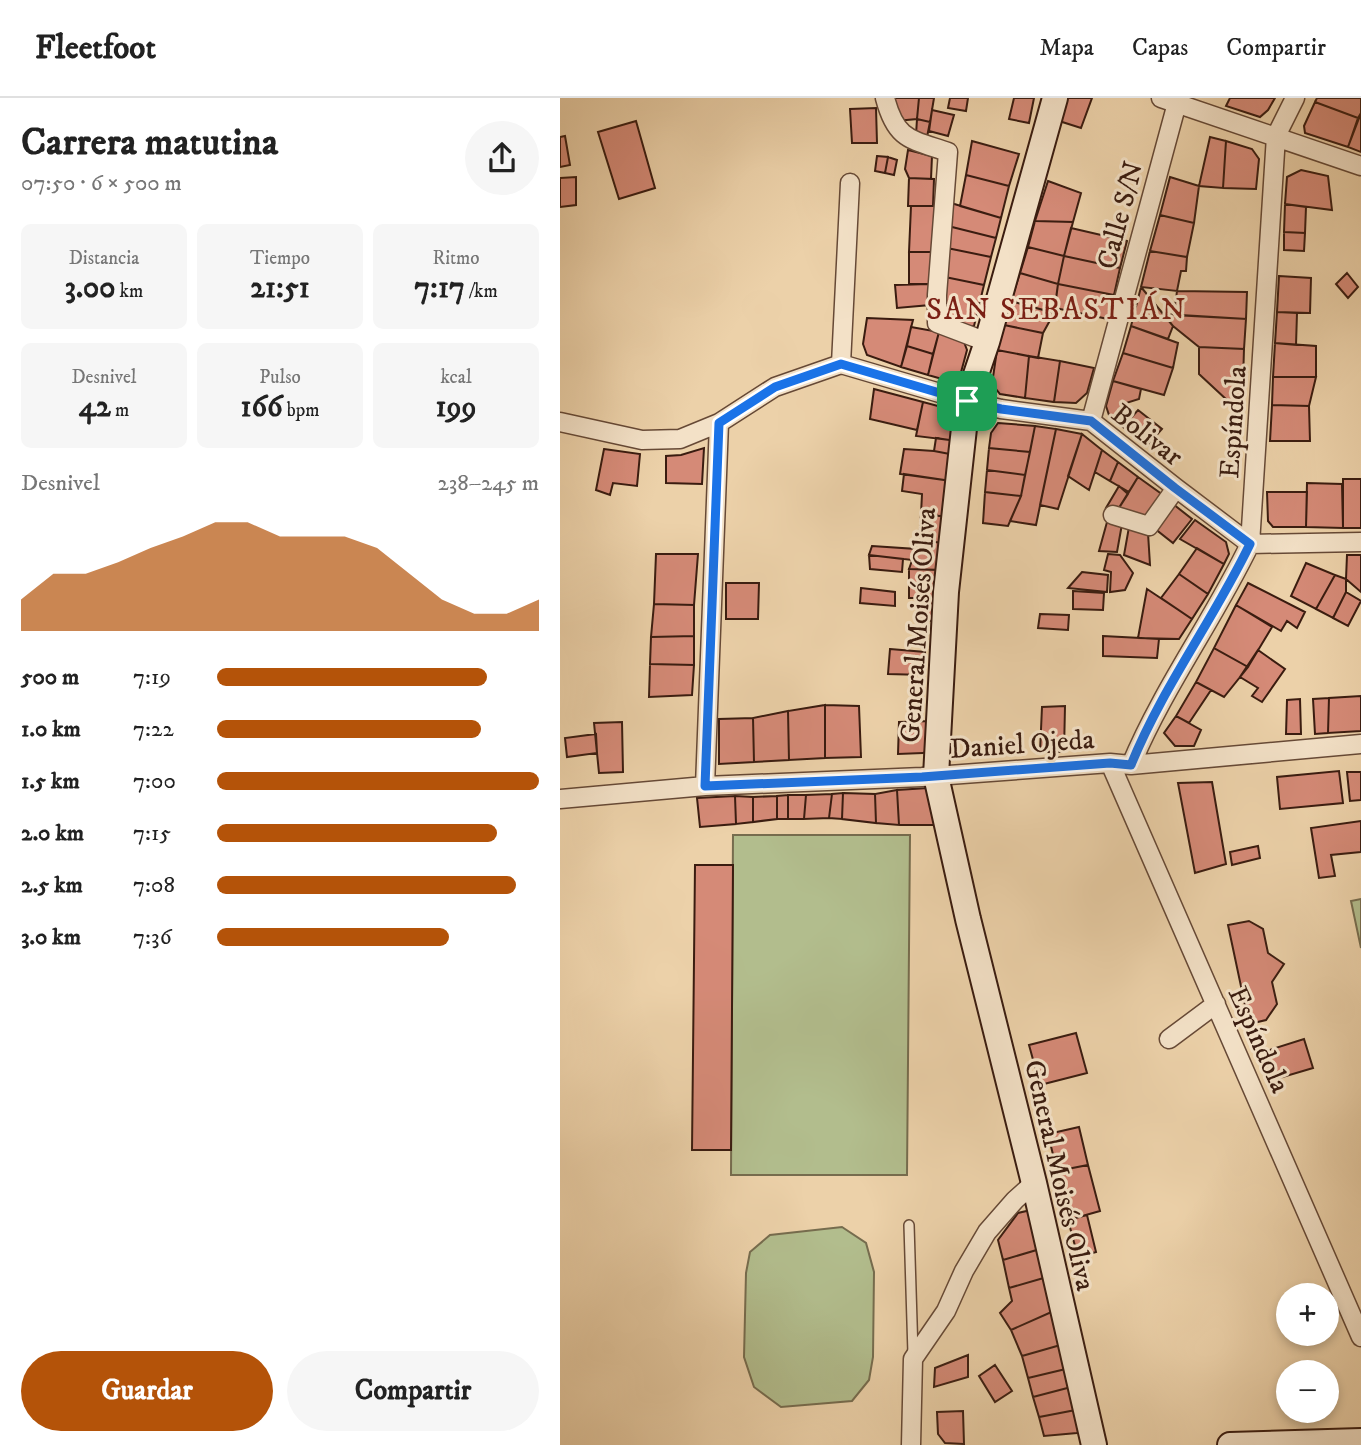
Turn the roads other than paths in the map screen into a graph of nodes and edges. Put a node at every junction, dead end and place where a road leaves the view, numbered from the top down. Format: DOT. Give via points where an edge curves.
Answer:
graph roads {
  1 [pos="885,98"];
  2 [pos="1055,98"];
  3 [pos="1295,98"];
  4 [pos="1169,101"];
  5 [pos="1276,136"];
  6 [pos="1361,166"];
  7 [pos="850,183"];
  8 [pos="987,342"];
  9 [pos="841,364"];
  10 [pos="967,401"];
  11 [pos="1091,421"];
  12 [pos="560,422"];
  13 [pos="719,423"];
  14 [pos="1175,488"];
  15 [pos="1113,516"];
  16 [pos="1361,542"];
  17 [pos="1250,544"];
  18 [pos="1361,744"];
  19 [pos="1110,763"];
  20 [pos="1131,765"];
  21 [pos="936,776"];
  22 [pos="705,786"];
  23 [pos="560,799"];
  24 [pos="1216,1004"];
  25 [pos="1169,1039"];
  26 [pos="1034,1184"];
  27 [pos="909,1225"];
  28 [pos="1361,1337"];
  29 [pos="913,1359"];
  30 [pos="1361,1441"];
  31 [pos="911,1445"];
  32 [pos="1094,1445"];
  33 [pos="1230,1445"];
  1 -- 8 [label="street" via="900,132 948,152 937,323"];
  2 -- 8 [label="main road, General Moisés Oliva"];
  3 -- 5 [label="street, Espíndola"];
  4 -- 5 [label="street"];
  4 -- 11 [label="street, Calle S/N"];
  5 -- 6 [label="street"];
  5 -- 17 [label="street, Espíndola"];
  7 -- 9 [label="street"];
  8 -- 10 [label="main road, General Moisés Oliva"];
  9 -- 10 [label="street, Bolivar"];
  9 -- 13 [label="street" via="775,387"];
  10 -- 11 [label="street, Bolivar"];
  10 -- 21 [label="main road, General Moisés Oliva" via="946,592"];
  11 -- 14 [label="street, Bolivar"];
  12 -- 13 [label="street" via="642,440 680,439"];
  13 -- 22 [label="street"];
  14 -- 15 [label="street" via="1149,526"];
  14 -- 17 [label="street, Bolivar"];
  16 -- 17 [label="street"];
  17 -- 20 [label="street, Espíndola"];
  18 -- 20 [label="street, Daniel Ojeda"];
  19 -- 20 [label="street, Daniel Ojeda"];
  19 -- 21 [label="street, Daniel Ojeda"];
  19 -- 24 [label="street, Espíndola"];
  21 -- 22 [label="street, Daniel Ojeda"];
  21 -- 26 [label="main road, General Moisés Oliva"];
  22 -- 23 [label="street, Daniel Ojeda"];
  24 -- 25 [label="street"];
  24 -- 28 [label="street, Espíndola"];
  26 -- 29 [label="street" via="986,1232 946,1311"];
  26 -- 32 [label="main road, General Moisés Oliva"];
  27 -- 29 [label="lane"];
  29 -- 31 [label="street"];
  30 -- 33 [label="main road"];
}
